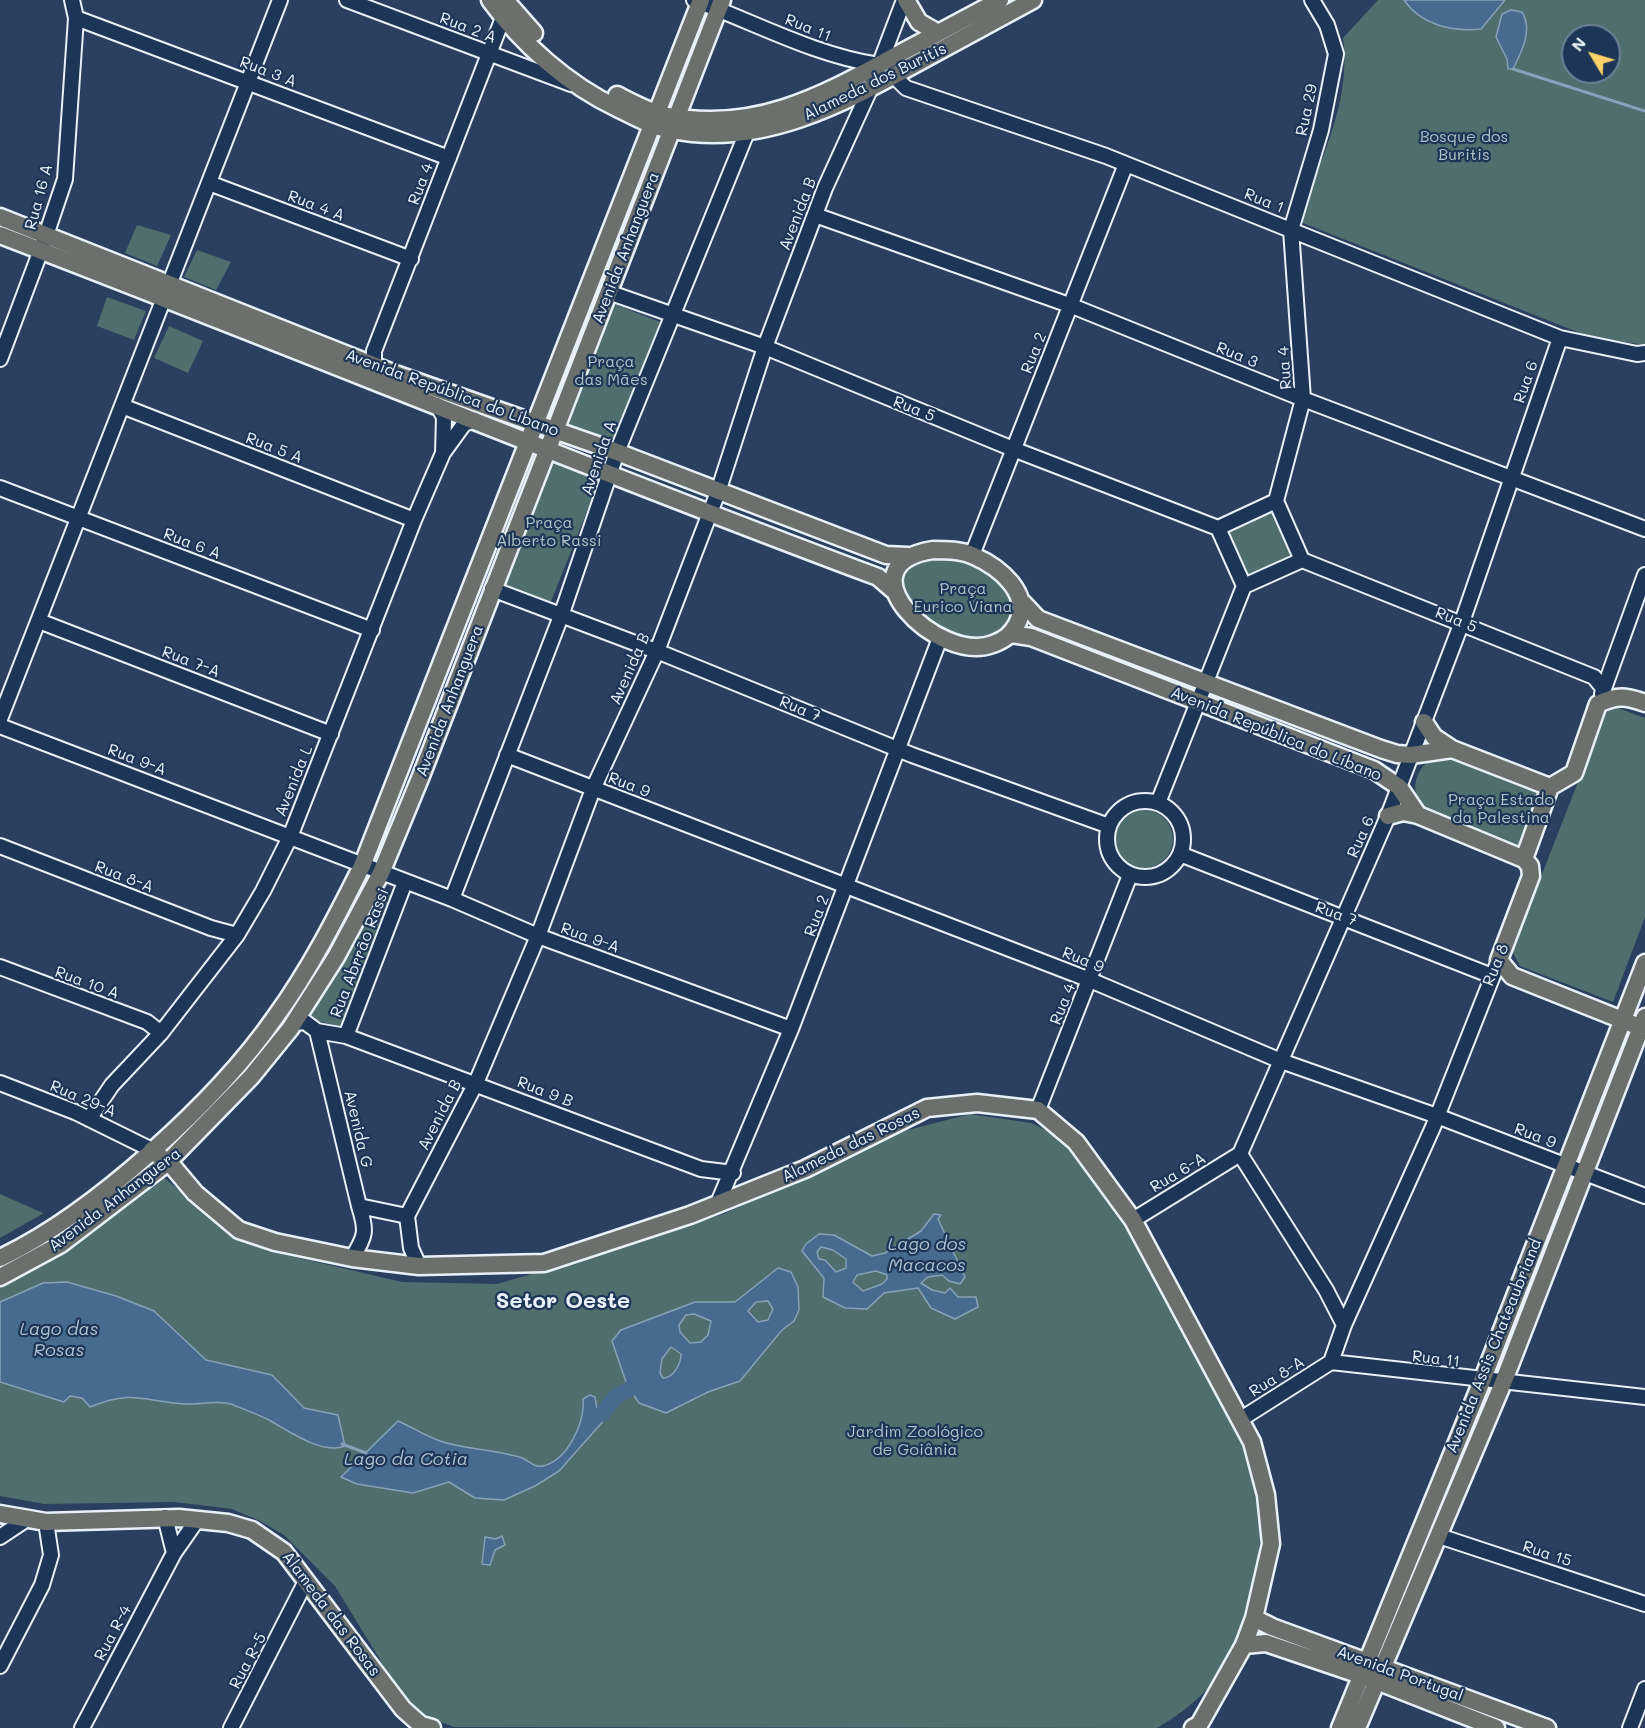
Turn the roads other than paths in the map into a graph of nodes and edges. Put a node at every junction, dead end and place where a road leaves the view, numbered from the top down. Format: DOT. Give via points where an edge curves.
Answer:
graph roads {
  1 [pos="72,0"];
  2 [pos="280,0"];
  3 [pos="347,0"];
  4 [pos="490,0"];
  5 [pos="905,0"];
  6 [pos="1000,0"];
  7 [pos="1034,0"];
  8 [pos="1312,0"];
  9 [pos="698,1"];
  10 [pos="720,4"];
  11 [pos="507,5"];
  12 [pos="76,18"];
  13 [pos="938,33"];
  14 [pos="490,54"];
  15 [pos="896,56"];
  16 [pos="875,76"];
  17 [pos="894,76"];
  18 [pos="247,82"];
  19 [pos="578,87"];
  20 [pos="655,119"];
  21 [pos="674,124"];
  22 [pos="747,132"];
  23 [pos="449,158"];
  24 [pos="1126,164"];
  25 [pos="209,183"];
  26 [pos="815,215"];
  27 [pos="0,217"];
  28 [pos="1291,230"];
  29 [pos="0,235"];
  30 [pos="44,242"];
  31 [pos="411,259"];
  32 [pos="168,291"];
  33 [pos="608,292"];
  34 [pos="1072,306"];
  35 [pos="672,314"];
  36 [pos="1560,338"];
  37 [pos="765,347"];
  38 [pos="1645,353"];
  39 [pos="0,359"];
  40 [pos="374,364"];
  41 [pos="374,382"];
  42 [pos="1304,399"];
  43 [pos="437,405"];
  44 [pos="122,406"];
  45 [pos="475,420"];
  46 [pos="537,423"];
  47 [pos="555,430"];
  48 [pos="529,442"];
  49 [pos="548,449"];
  50 [pos="1012,449"];
  51 [pos="617,452"];
  52 [pos="443,453"];
  53 [pos="612,473"];
  54 [pos="1510,478"];
  55 [pos="0,488"];
  56 [pos="718,492"];
  57 [pos="1276,501"];
  58 [pos="709,514"];
  59 [pos="79,519"];
  60 [pos="414,520"];
  61 [pos="1218,528"];
  62 [pos="1645,530"];
  63 [pos="972,555"];
  64 [pos="908,556"];
  65 [pos="1302,560"];
  66 [pos="1645,574"];
  67 [pos="1244,586"];
  68 [pos="492,589"];
  69 [pos="893,590"];
  70 [pos="1023,603"];
  71 [pos="561,616"];
  72 [pos="39,621"];
  73 [pos="1462,622"];
  74 [pos="372,630"];
  75 [pos="1011,634"];
  76 [pos="940,638"];
  77 [pos="1112,645"];
  78 [pos="657,651"];
  79 [pos="1105,666"];
  80 [pos="1206,682"];
  81 [pos="1601,696"];
  82 [pos="1198,703"];
  83 [pos="1645,703"];
  84 [pos="0,719"];
  85 [pos="1424,722"];
  86 [pos="0,726"];
  87 [pos="331,734"];
  88 [pos="898,749"];
  89 [pos="1452,749"];
  90 [pos="507,755"];
  91 [pos="1412,755"];
  92 [pos="1399,787"];
  93 [pos="1550,787"];
  94 [pos="593,789"];
  95 [pos="1158,803"];
  96 [pos="1418,815"];
  97 [pos="1388,816"];
  98 [pos="1109,826"];
  99 [pos="290,837"];
  100 [pos="0,846"];
  101 [pos="1180,854"];
  102 [pos="1524,859"];
  103 [pos="362,866"];
  104 [pos="381,873"];
  105 [pos="1130,875"];
  106 [pos="405,882"];
  107 [pos="846,886"];
  108 [pos="452,899"];
  109 [pos="1343,917"];
  110 [pos="237,935"];
  111 [pos="538,936"];
  112 [pos="1499,960"];
  113 [pos="1645,963"];
  114 [pos="0,967"];
  115 [pos="1492,976"];
  116 [pos="1090,980"];
  117 [pos="300,1020"];
  118 [pos="1623,1020"];
  119 [pos="1644,1024"];
  120 [pos="790,1029"];
  121 [pos="317,1030"];
  122 [pos="162,1033"];
  123 [pos="346,1036"];
  124 [pos="325,1060"];
  125 [pos="1281,1061"];
  126 [pos="0,1083"];
  127 [pos="476,1083"];
  128 [pos="112,1085"];
  129 [pos="1038,1110"];
  130 [pos="75,1112"];
  131 [pos="1437,1116"];
  132 [pos="89,1119"];
  133 [pos="152,1150"];
  134 [pos="1240,1154"];
  135 [pos="168,1162"];
  136 [pos="1565,1166"];
  137 [pos="733,1173"];
  138 [pos="1586,1174"];
  139 [pos="1645,1196"];
  140 [pos="718,1203"];
  141 [pos="359,1206"];
  142 [pos="407,1216"];
  143 [pos="1133,1220"];
  144 [pos="0,1258"];
  145 [pos="352,1258"];
  146 [pos="418,1266"];
  147 [pos="0,1277"];
  148 [pos="1344,1325"];
  149 [pos="1330,1362"];
  150 [pos="1482,1381"];
  151 [pos="1503,1383"];
  152 [pos="1645,1397"];
  153 [pos="1240,1419"];
  154 [pos="0,1514"];
  155 [pos="165,1517"];
  156 [pos="27,1519"];
  157 [pos="197,1520"];
  158 [pos="46,1522"];
  159 [pos="1439,1536"];
  160 [pos="0,1537"];
  161 [pos="174,1553"];
  162 [pos="306,1581"];
  163 [pos="320,1601"];
  164 [pos="1645,1604"];
  165 [pos="294,1609"];
  166 [pos="1254,1618"];
  167 [pos="1272,1627"];
  168 [pos="1266,1643"];
  169 [pos="1245,1645"];
  170 [pos="0,1666"];
  171 [pos="1371,1671"];
  172 [pos="1645,1689"];
  173 [pos="425,1727"];
  174 [pos="1197,1727"];
  175 [pos="82,1728"];
  176 [pos="231,1728"];
  177 [pos="1340,1728"];
  178 [pos="1358,1728"];
  179 [pos="1496,1728"];
  180 [pos="1547,1728"];
  181 [pos="1630,1728"];
  1 -- 12 [label="street, Rua 16 A"];
  2 -- 18 [label="street"];
  3 -- 14 [label="street, Rua 2 A"];
  4 -- 11 [label="main road"];
  5 -- 13 [label="main road" via="919,22"];
  5 -- 16 [label="street"];
  6 -- 13 [label="main road, Alameda dos Buritis"];
  7 -- 17 [label="main road, Alameda dos Buritis"];
  8 -- 28 [label="street, Rua 29" via="1328,25 1336,54 1321,130"];
  9 -- 10 [label="street, Rua 11"];
  9 -- 20 [label="main road, Avenida Anhanguera"];
  10 -- 16 [label="street, Rua 11"];
  10 -- 21 [label="main road, Avenida Anhanguera"];
  11 -- 14 [label="street, Rua 4"];
  11 -- 19 [label="main road"];
  11 -- 20 [label="main road" via="583,76"];
  12 -- 18 [label="street, Rua 3 A"];
  12 -- 30 [label="street, Rua 16 A" via="64,179"];
  13 -- 15 [label="main road, Alameda dos Buritis"];
  14 -- 19 [label="street, Rua 2 A"];
  14 -- 23 [label="street, Rua 4"];
  15 -- 16 [label="main road, Alameda dos Buritis"];
  15 -- 17 [label="street"];
  16 -- 17 [label="main road, Alameda dos Buritis"];
  16 -- 21 [label="main road, Alameda dos Buritis" via="784,110 726,121"];
  16 -- 22 [label="main road, Alameda dos Buritis" via="826,110"];
  16 -- 26 [label="street, Avenida B"];
  17 -- 24 [label="street, Rua 1" via="906,88"];
  18 -- 23 [label="street, Rua 3 A"];
  18 -- 25 [label="street"];
  19 -- 20 [label="main road"];
  20 -- 21 [label="main road"];
  20 -- 46 [label="main road, Avenida Anhanguera"];
  21 -- 22 [label="main road, Alameda dos Buritis" via="708,134"];
  21 -- 33 [label="main road, Avenida Anhanguera"];
  22 -- 35 [label="street, Avenida A"];
  23 -- 31 [label="street, Rua 4"];
  24 -- 28 [label="street, Rua 1"];
  24 -- 34 [label="street, Rua 2"];
  25 -- 31 [label="street, Rua 4 A"];
  25 -- 32 [label="street"];
  26 -- 34 [label="street, Rua 3"];
  26 -- 37 [label="street, Avenida B"];
  27 -- 30 [label="main road, Avenida República do Líbano"];
  28 -- 36 [label="street, Rua 1"];
  28 -- 42 [label="street, Rua 4"];
  29 -- 30 [label="main road, Avenida República do Líbano"];
  30 -- 32 [label="main road, Avenida República do Líbano"];
  30 -- 39 [label="street, Rua 16 A"];
  31 -- 40 [label="street, Rua 4" via="374,351"];
  32 -- 40 [label="main road, Avenida República do Líbano"];
  32 -- 41 [label="main road, Avenida República do Líbano"];
  32 -- 44 [label="street"];
  33 -- 35 [label="street, Rua 5"];
  33 -- 47 [label="main road, Avenida Anhanguera"];
  34 -- 42 [label="street, Rua 3"];
  34 -- 50 [label="street, Rua 2"];
  35 -- 37 [label="street, Rua 5"];
  35 -- 51 [label="street, Avenida A"];
  36 -- 38 [label="street, Rua 1"];
  36 -- 54 [label="street, Rua 6"];
  37 -- 50 [label="street, Rua 5"];
  37 -- 56 [label="street, Avenida B"];
  40 -- 41 [label="street, Rua 4"];
  40 -- 46 [label="main road, Avenida República do Líbano"];
  41 -- 43 [label="main road, Avenida República do Líbano"];
  42 -- 54 [label="street, Rua 3"];
  42 -- 57 [label="street, Rua 4"];
  43 -- 45 [label="main road, Avenida República do Líbano"];
  43 -- 52 [label="street, Avenida L" via="444,417"];
  44 -- 59 [label="street"];
  44 -- 60 [label="street, Rua 5 A"];
  45 -- 48 [label="main road, Avenida República do Líbano"];
  45 -- 52 [label="street, Avenida L" via="464,424"];
  46 -- 47 [label="main road, Avenida República do Líbano"];
  46 -- 48 [label="main road, Avenida Anhanguera"];
  47 -- 49 [label="main road, Avenida Anhanguera"];
  47 -- 51 [label="main road, Avenida República do Líbano"];
  48 -- 49 [label="main road, Avenida República do Líbano"];
  48 -- 103 [label="main road, Avenida Anhanguera"];
  49 -- 53 [label="main road, Avenida República do Líbano"];
  49 -- 68 [label="main road, Avenida Anhanguera"];
  50 -- 61 [label="street, Rua 5"];
  50 -- 63 [label="street, Rua 2"];
  51 -- 53 [label="street, Avenida A"];
  51 -- 56 [label="main road, Avenida República do Líbano"];
  52 -- 60 [label="street, Avenida L"];
  53 -- 58 [label="main road, Avenida República do Líbano"];
  53 -- 71 [label="street, Avenida A"];
  54 -- 62 [label="street, Rua 3"];
  54 -- 73 [label="street, Rua 6"];
  55 -- 59 [label="street, Rua 6 A"];
  56 -- 58 [label="street, Avenida B"];
  56 -- 64 [label="main road, Avenida República do Líbano" via="886,555"];
  57 -- 61 [label="street"];
  57 -- 65 [label="street"];
  58 -- 69 [label="main road, Avenida República do Líbano" via="878,577"];
  58 -- 78 [label="street, Avenida B"];
  59 -- 72 [label="street"];
  59 -- 74 [label="street, Rua 6 A"];
  60 -- 74 [label="street, Avenida L"];
  61 -- 67 [label="street"];
  63 -- 64 [label="main road" via="933,550"];
  63 -- 70 [label="main road" via="1013,584"];
  64 -- 69 [label="main road" via="892,578"];
  65 -- 67 [label="street"];
  65 -- 73 [label="street, Rua 5"];
  66 -- 81 [label="street"];
  67 -- 80 [label="street"];
  68 -- 71 [label="street, Rua 7"];
  68 -- 104 [label="main road, Avenida Anhanguera"];
  69 -- 76 [label="main road" via="904,607"];
  70 -- 75 [label="main road"];
  70 -- 77 [label="main road, Avenida República do Líbano" via="1038,619"];
  71 -- 78 [label="street, Rua 7"];
  71 -- 90 [label="street, Avenida A"];
  72 -- 84 [label="street"];
  72 -- 87 [label="street, Rua 7-A"];
  73 -- 81 [label="street, Rua 5" via="1594,677"];
  73 -- 85 [label="street, Rua 6"];
  74 -- 87 [label="street, Avenida L"];
  75 -- 76 [label="main road" via="981,647"];
  75 -- 79 [label="main road, Avenida República do Líbano" via="1031,637"];
  76 -- 88 [label="street, Rua 2"];
  77 -- 79 [label="main road"];
  77 -- 80 [label="main road, Avenida República do Líbano"];
  78 -- 88 [label="street, Rua 7"];
  78 -- 94 [label="street, Avenida B"];
  79 -- 82 [label="main road, Avenida República do Líbano"];
  80 -- 82 [label="street"];
  80 -- 91 [label="main road, Avenida República do Líbano" via="1381,749"];
  81 -- 83 [label="main road" via="1623,695"];
  81 -- 93 [label="main road" via="1574,773"];
  82 -- 92 [label="main road, Avenida República do Líbano" via="1374,770"];
  82 -- 95 [label="street"];
  85 -- 89 [label="main road" via="1434,737"];
  85 -- 91 [label="street, Rua 6"];
  86 -- 99 [label="street, Rua 9-A"];
  87 -- 99 [label="street, Avenida L"];
  88 -- 98 [label="street, Rua 7"];
  88 -- 107 [label="street, Rua 2"];
  89 -- 91 [label="main road, Avenida República do Líbano"];
  89 -- 93 [label="main road, Avenida República do Líbano"];
  90 -- 94 [label="street, Rua 9"];
  90 -- 108 [label="street, Avenida A"];
  91 -- 92 [label="street, Rua 6"];
  92 -- 96 [label="main road, Avenida República do Líbano"];
  92 -- 97 [label="street, Rua 6"];
  93 -- 102 [label="main road, Rua 8"];
  94 -- 107 [label="street, Rua 9"];
  94 -- 111 [label="street, Avenida B"];
  95 -- 98 [label="street" via="1134,802"];
  95 -- 101 [label="street" via="1177,818 1183,842"];
  96 -- 97 [label="main road" via="1403,812"];
  96 -- 102 [label="main road"];
  97 -- 109 [label="street, Rua 6"];
  98 -- 105 [label="street" via="1108,849 1113,860"];
  99 -- 103 [label="street, Rua 9-A"];
  99 -- 110 [label="street, Avenida L"];
  100 -- 110 [label="street, Rua 8-A"];
  101 -- 105 [label="street" via="1165,872 1142,878"];
  101 -- 109 [label="street, Rua 7"];
  102 -- 112 [label="main road, Rua 8" via="1531,876"];
  103 -- 104 [label="street, Rua 9-A"];
  103 -- 133 [label="main road, Avenida Anhanguera" via="332,927 275,1018 209,1095"];
  104 -- 106 [label="street, Rua 9-A"];
  104 -- 117 [label="main road, Avenida Anhanguera"];
  105 -- 116 [label="street, Rua 4"];
  106 -- 108 [label="street, Rua 9-A"];
  106 -- 123 [label="street, Rua Abrrão Rassi"];
  107 -- 116 [label="street, Rua 9"];
  107 -- 120 [label="street, Rua 2"];
  108 -- 111 [label="street, Rua 9-A"];
  109 -- 115 [label="street, Rua 7"];
  109 -- 125 [label="street, Rua 6"];
  110 -- 122 [label="street, Avenida L"];
  111 -- 120 [label="street, Rua 9-A"];
  111 -- 127 [label="street, Avenida B"];
  112 -- 115 [label="street, Rua 8"];
  112 -- 118 [label="main road" via="1512,976"];
  113 -- 118 [label="main road, Avenida Assis Chateaubriand"];
  114 -- 122 [label="street, Rua 10 A" via="147,1022"];
  115 -- 131 [label="street, Rua 8"];
  116 -- 125 [label="street, Rua 9"];
  116 -- 129 [label="street, Rua 4"];
  117 -- 121 [label="street"];
  117 -- 135 [label="main road, Avenida Anhanguera" via="229,1102"];
  118 -- 119 [label="main road"];
  118 -- 136 [label="main road, Avenida Assis Chateaubriand"];
  119 -- 138 [label="main road, Avenida Assis Chateaubriand"];
  120 -- 137 [label="street, Rua 2"];
  121 -- 123 [label="street, Rua 9 B"];
  121 -- 124 [label="street, Avenida G"];
  122 -- 128 [label="street, Avenida L"];
  123 -- 124 [label="street"];
  123 -- 127 [label="street, Rua 9 B"];
  124 -- 141 [label="street, Avenida G"];
  125 -- 131 [label="street, Rua 9"];
  125 -- 134 [label="street, Rua 6"];
  126 -- 130 [label="street, Rua 29-A"];
  127 -- 137 [label="street, Rua 9 B" via="701,1169"];
  127 -- 142 [label="street, Avenida B"];
  128 -- 130 [label="street, Avenida L"];
  128 -- 132 [label="street, Avenida L"];
  129 -- 140 [label="main road, Alameda das Rosas" via="977,1103 927,1108 805,1169"];
  129 -- 143 [label="main road" via="1076,1142"];
  130 -- 132 [label="street, Rua 29-A"];
  131 -- 136 [label="street, Rua 9"];
  131 -- 148 [label="street, Rua 8"];
  132 -- 133 [label="street, Rua 29-A"];
  133 -- 135 [label="main road, Alameda das Rosas"];
  133 -- 144 [label="main road, Avenida Anhanguera" via="87,1203"];
  134 -- 143 [label="street, Rua 6-A"];
  134 -- 148 [label="street"];
  135 -- 145 [label="main road, Alameda das Rosas" via="239,1230"];
  135 -- 147 [label="main road, Avenida Anhanguera" via="61,1244"];
  136 -- 138 [label="street, Rua 9"];
  136 -- 150 [label="main road, Avenida Assis Chateaubriand"];
  137 -- 140 [label="street, Rua 2"];
  138 -- 139 [label="street, Rua 9"];
  138 -- 151 [label="main road, Avenida Assis Chateaubriand"];
  140 -- 146 [label="main road, Alameda das Rosas" via="544,1263"];
  141 -- 142 [label="street"];
  141 -- 145 [label="street, Avenida G" via="365,1239"];
  142 -- 146 [label="street"];
  143 -- 153 [label="main road"];
  145 -- 146 [label="main road, Alameda das Rosas"];
  148 -- 149 [label="street, Rua 8"];
  149 -- 150 [label="street, Rua 11"];
  149 -- 153 [label="street, Rua 8-A"];
  150 -- 151 [label="street, Rua 11"];
  150 -- 171 [label="main road, Avenida Assis Chateaubriand"];
  151 -- 152 [label="street, Rua 11"];
  151 -- 159 [label="main road, Avenida Assis Chateaubriand"];
  153 -- 166 [label="main road" via="1252,1442 1266,1496 1271,1544"];
  154 -- 156 [label="main road, Alameda das Rosas"];
  155 -- 157 [label="main road, Alameda das Rosas"];
  155 -- 158 [label="main road, Alameda das Rosas"];
  155 -- 161 [label="street"];
  156 -- 158 [label="main road, Alameda das Rosas"];
  156 -- 160 [label="street"];
  157 -- 161 [label="street, Rua R-4"];
  157 -- 162 [label="main road, Alameda das Rosas" via="228,1522 252,1530 284,1552"];
  158 -- 170 [label="street" via="51,1555 42,1585"];
  159 -- 164 [label="street, Rua 15"];
  159 -- 171 [label="main road, Avenida Assis Chateaubriand"];
  161 -- 175 [label="street, Rua R-4"];
  162 -- 163 [label="main road, Alameda das Rosas"];
  162 -- 165 [label="street, Rua R-5"];
  163 -- 165 [label="street"];
  163 -- 173 [label="main road, Alameda das Rosas" via="403,1709"];
  165 -- 176 [label="street, Rua R-5"];
  166 -- 167 [label="main road, Avenida Portugal"];
  166 -- 169 [label="main road"];
  167 -- 168 [label="main road"];
  167 -- 171 [label="main road, Avenida Portugal"];
  168 -- 169 [label="main road, Avenida Portugal"];
  168 -- 171 [label="main road, Avenida Portugal"];
  169 -- 174 [label="main road"];
  171 -- 177 [label="main road, Avenida Assis Chateaubriand"];
  171 -- 178 [label="main road, Avenida Assis Chateaubriand"];
  171 -- 179 [label="main road, Avenida Portugal"];
  171 -- 180 [label="main road, Avenida Portugal"];
  172 -- 181 [label="street"];
}
